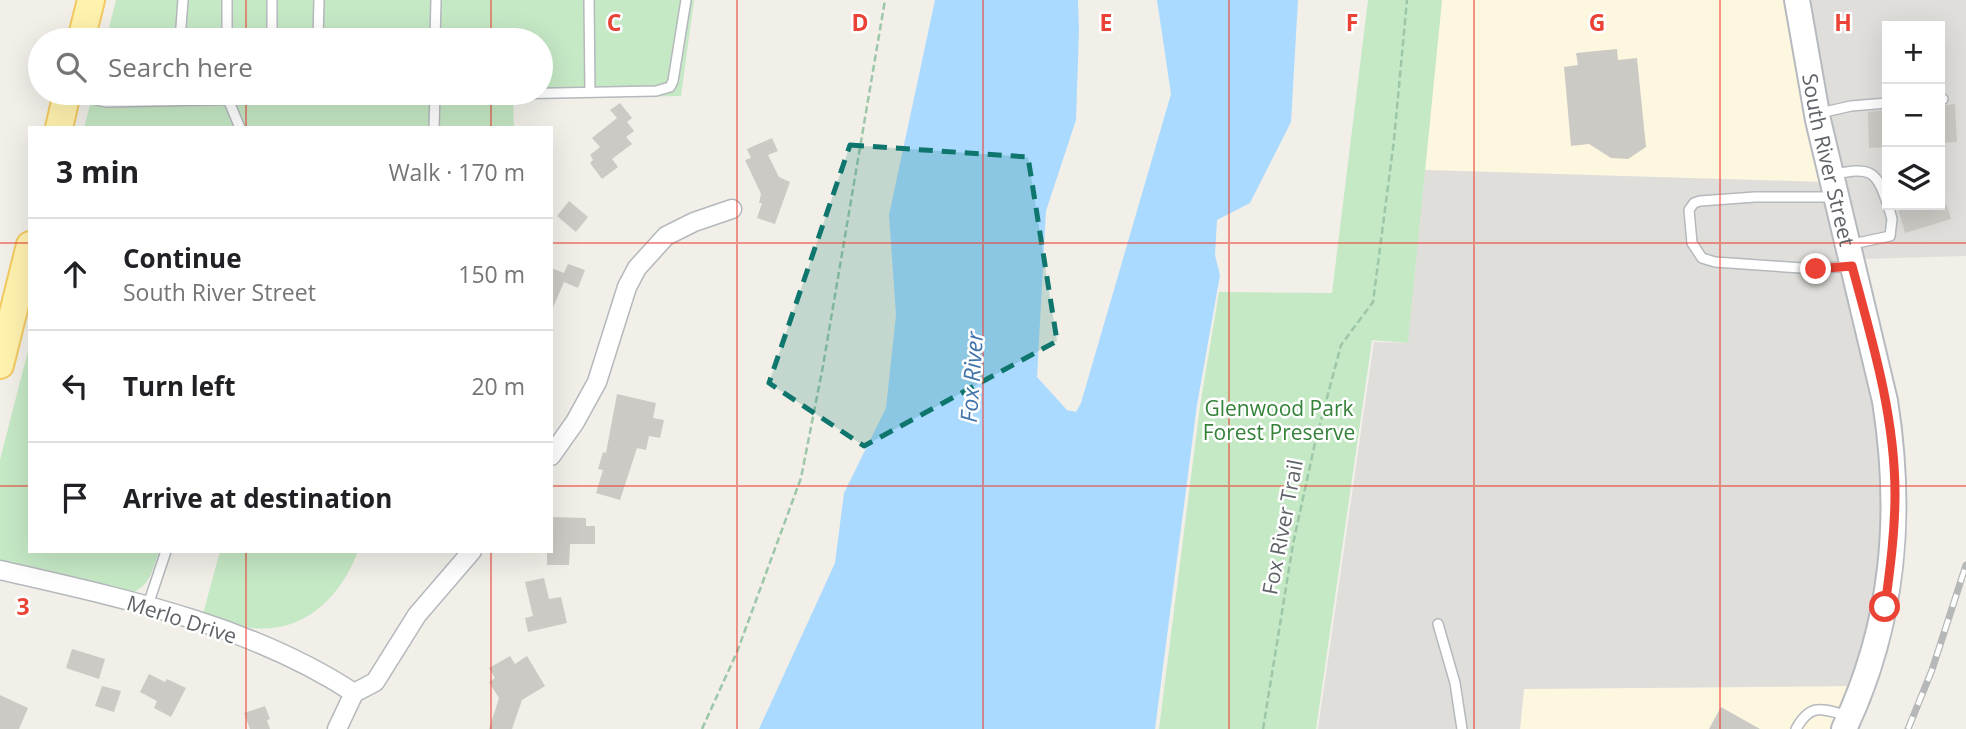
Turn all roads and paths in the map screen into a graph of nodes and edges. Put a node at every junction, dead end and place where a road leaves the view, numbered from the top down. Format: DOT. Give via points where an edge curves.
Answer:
graph roads {
  1 [pos="91,0"];
  2 [pos="183,0"];
  3 [pos="227,0"];
  4 [pos="272,0"];
  5 [pos="319,0"];
  6 [pos="436,0"];
  7 [pos="589,0"];
  8 [pos="685,0"];
  9 [pos="885,0"];
  10 [pos="1406,0"];
  11 [pos="1797,0"];
  12 [pos="83,28"];
  13 [pos="181,28"];
  14 [pos="227,28"];
  15 [pos="272,28"];
  16 [pos="318,28"];
  17 [pos="435,28"];
  18 [pos="553,92"];
  19 [pos="590,92"];
  20 [pos="1882,104"];
  21 [pos="64,105"];
  22 [pos="231,105"];
  23 [pos="435,105"];
  24 [pos="1817,114"];
  25 [pos="59,126"];
  26 [pos="239,126"];
  27 [pos="434,126"];
  28 [pos="1833,187"];
  29 [pos="1882,190"];
  30 [pos="732,209"];
  31 [pos="1889,210"];
  32 [pos="1850,256"];
  33 [pos="28,258"];
  34 [pos="0,365"];
  35 [pos="553,453"];
  36 [pos="165,553"];
  37 [pos="470,553"];
  38 [pos="0,570"];
  39 [pos="148,605"];
  40 [pos="1438,624"];
  41 [pos="354,693"];
  42 [pos="1847,723"];
  43 [pos="337,729"];
  44 [pos="702,729"];
  45 [pos="1263,729"];
  46 [pos="1462,729"];
  47 [pos="1796,729"];
  1 -- 12 [label="main road"];
  2 -- 13 [label="lane"];
  3 -- 14 [label="lane"];
  4 -- 15 [label="lane"];
  5 -- 16 [label="lane"];
  6 -- 17 [label="lane"];
  7 -- 19 [label="lane"];
  8 -- 19 [label="lane" via="676,74 670,87"];
  9 -- 44 [label="path" via="801,478 737,652"];
  10 -- 45 [label="path, Fox River Trail" via="1373,302 1341,345 1315,443 1293,544"];
  11 -- 24 [label="main road, South River Street"];
  18 -- 19 [label="lane"];
  20 -- 24 [label="lane"];
  21 -- 25 [label="main road"];
  22 -- 26 [label="lane"];
  23 -- 27 [label="lane"];
  24 -- 28 [label="main road, South River Street"];
  28 -- 29 [label="lane" via="1852,172 1873,174"];
  28 -- 32 [label="main road, South River Street"];
  28 -- 32 [label="lane" via="1700,201 1689,211 1692,243 1702,258 1715,262 1816,269"];
  30 -- 35 [label="street" via="666,236 637,268 597,382"];
  31 -- 32 [label="lane" via="1890,236"];
  32 -- 42 [label="main road, South River Street" via="1885,401 1895,492 1885,607 1870,666"];
  33 -- 34 [label="main road"];
  36 -- 39 [label="lane"];
  37 -- 41 [label="street" via="418,615 375,681"];
  38 -- 39 [label="street, Merlo Drive"];
  39 -- 41 [label="street, Merlo Drive" via="253,642"];
  40 -- 46 [label="lane" via="1455,682"];
  41 -- 43 [label="street"];
  42 -- 47 [label="lane" via="1826,710 1811,710"];
}
